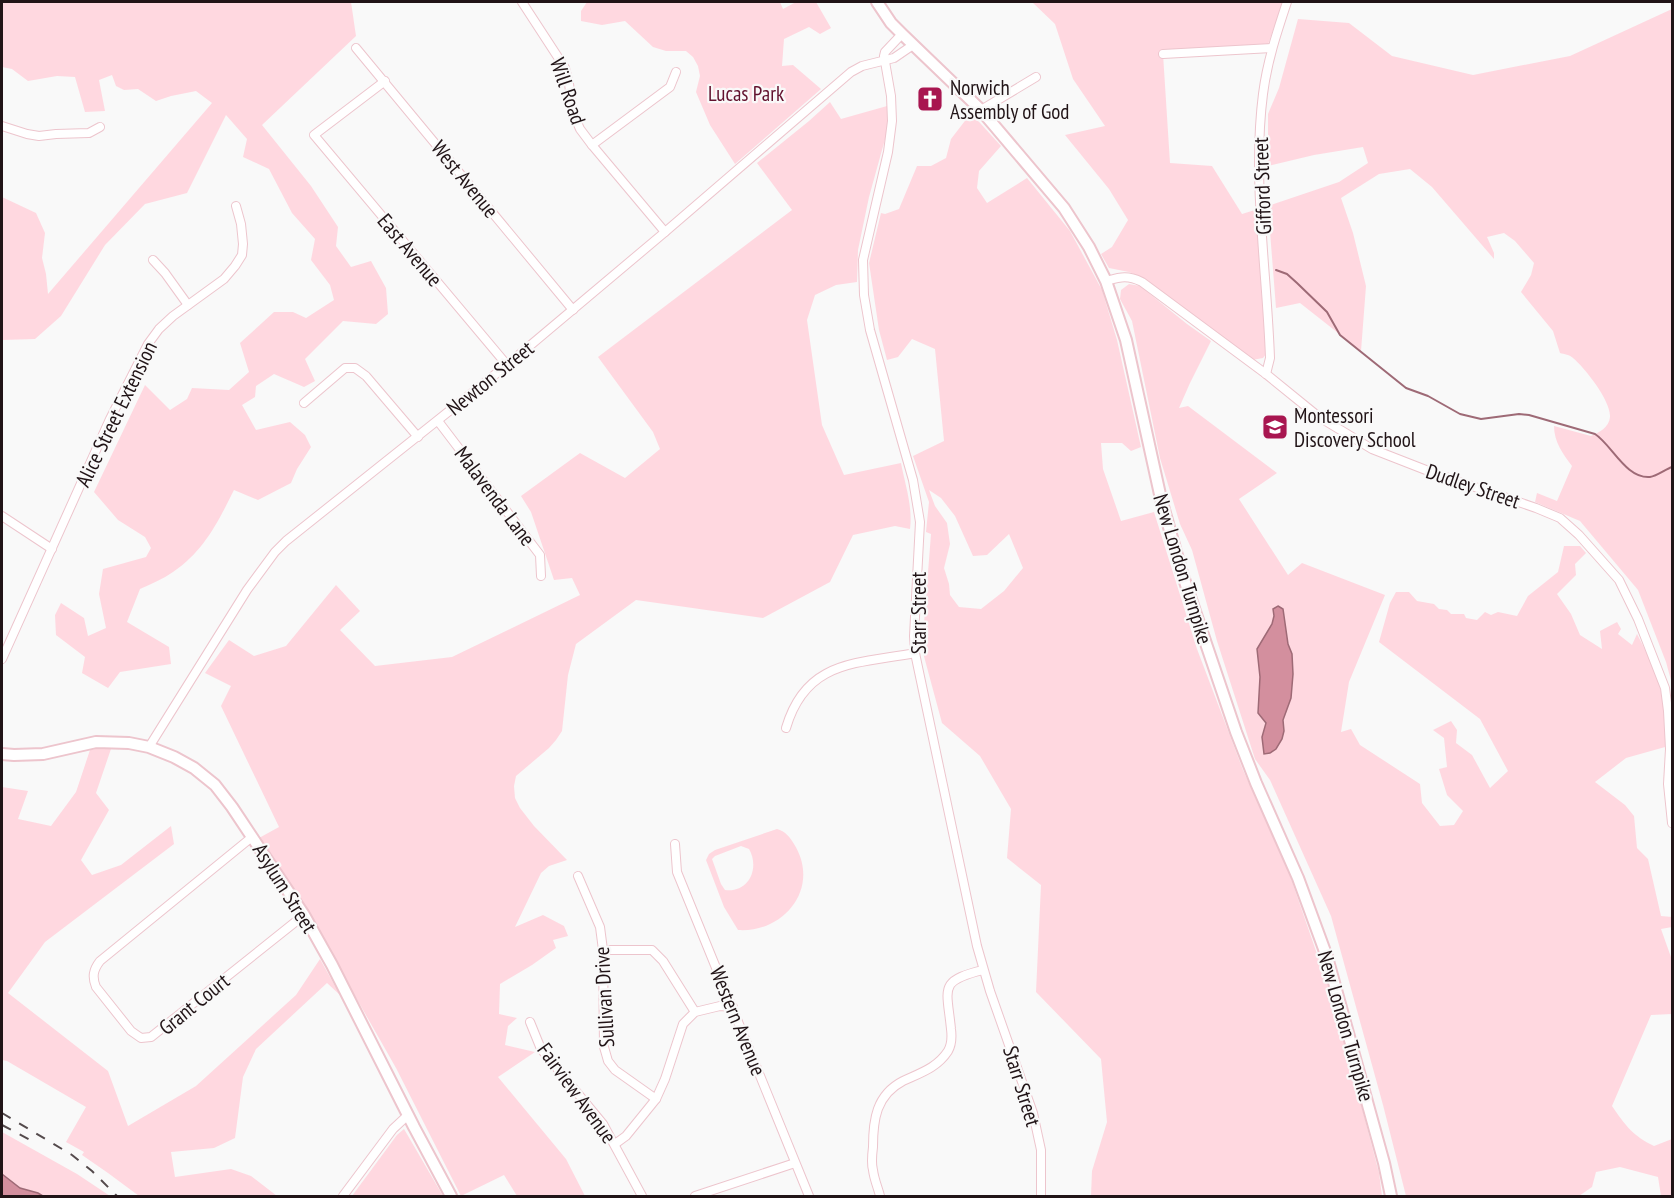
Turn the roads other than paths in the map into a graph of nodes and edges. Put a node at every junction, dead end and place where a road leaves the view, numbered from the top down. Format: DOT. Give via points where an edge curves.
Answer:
graph roads {
  1 [pos="522,2"];
  2 [pos="877,2"];
  3 [pos="1287,2"];
  4 [pos="902,34"];
  5 [pos="913,45"];
  6 [pos="356,48"];
  7 [pos="1272,48"];
  8 [pos="1163,54"];
  9 [pos="884,61"];
  10 [pos="676,72"];
  11 [pos="1036,77"];
  12 [pos="385,81"];
  13 [pos="981,110"];
  14 [pos="2,126"];
  15 [pos="100,127"];
  16 [pos="592,145"];
  17 [pos="236,206"];
  18 [pos="665,232"];
  19 [pos="153,260"];
  20 [pos="1106,281"];
  21 [pos="188,305"];
  22 [pos="573,310"];
  23 [pos="507,365"];
  24 [pos="1266,374"];
  25 [pos="304,403"];
  26 [pos="438,421"];
  27 [pos="418,437"];
  28 [pos="2,516"];
  29 [pos="52,549"];
  30 [pos="542,576"];
  31 [pos="915,653"];
  32 [pos="2,659"];
  33 [pos="786,728"];
  34 [pos="149,747"];
  35 [pos="2,754"];
  36 [pos="1672,822"];
  37 [pos="252,837"];
  38 [pos="675,844"];
  39 [pos="578,876"];
  40 [pos="304,915"];
  41 [pos="603,950"];
  42 [pos="983,970"];
  43 [pos="733,1007"];
  44 [pos="695,1012"];
  45 [pos="530,1022"];
  46 [pos="656,1099"];
  47 [pos="408,1115"];
  48 [pos="615,1144"];
  49 [pos="795,1163"];
  50 [pos="343,1197"];
  51 [pos="451,1197"];
  52 [pos="642,1197"];
  53 [pos="695,1197"];
  54 [pos="809,1197"];
  55 [pos="880,1197"];
  56 [pos="1041,1197"];
  57 [pos="1391,1197"];
  1 -- 16 [label="street, Will Road" via="565,68 573,113"];
  2 -- 4 [label="main road, New London Turnpike"];
  3 -- 7 [label="street, Gifford Street"];
  4 -- 5 [label="main road, New London Turnpike"];
  4 -- 9 [label="street" via="885,52"];
  5 -- 9 [label="street"];
  5 -- 13 [label="main road, New London Turnpike"];
  6 -- 12 [label="street, West Avenue"];
  7 -- 8 [label="street"];
  7 -- 24 [label="street, Gifford Street" via="1259,133 1270,358"];
  9 -- 18 [label="street, Newton Street" via="851,72"];
  9 -- 31 [label="street, Starr Street" via="892,105 891,133 863,260 864,295 870,330 913,480 920,522"];
  10 -- 16 [label="street" via="670,87"];
  11 -- 13 [label="street"];
  12 -- 22 [label="street, West Avenue"];
  12 -- 23 [label="street, East Avenue" via="314,135"];
  13 -- 20 [label="main road, New London Turnpike" via="1064,208"];
  14 -- 15 [label="street" via="33,136 89,133"];
  16 -- 18 [label="street, Will Road"];
  17 -- 21 [label="street, Alice Street Extension" via="242,255 224,279"];
  18 -- 22 [label="street, Newton Street"];
  19 -- 21 [label="street"];
  20 -- 24 [label="street, Dudley Street" via="1130,277 1142,282"];
  20 -- 57 [label="main road, New London Turnpike" via="1126,340 1175,550 1236,732 1327,957"];
  21 -- 29 [label="street, Alice Street Extension" via="159,329 148,344"];
  22 -- 23 [label="street, Newton Street"];
  23 -- 26 [label="street, Newton Street"];
  24 -- 36 [label="street, Dudley Street" via="1319,417 1372,449 1560,518 1599,556 1630,602 1665,688"];
  25 -- 27 [label="street" via="345,368 355,368 366,375"];
  26 -- 27 [label="street, Newton Street"];
  26 -- 30 [label="street, Malavenda Lane" via="540,555"];
  27 -- 34 [label="street, Newton Street" via="275,552"];
  28 -- 29 [label="street"];
  29 -- 32 [label="street, Alice Street Extension"];
  31 -- 33 [label="street" via="842,667 823,675 798,699"];
  31 -- 42 [label="street, Starr Street"];
  34 -- 35 [label="main road, Asylum Street" via="96,742 43,754"];
  34 -- 37 [label="main road, Asylum Street" via="183,762 215,785"];
  37 -- 40 [label="main road, Asylum Street"];
  37 -- 40 [label="street, Grant Court" via="100,961 94,972 96,987 131,1031 141,1038 151,1037"];
  38 -- 43 [label="street, Western Avenue" via="677,872"];
  39 -- 41 [label="street, Sullivan Drive" via="600,927"];
  40 -- 47 [label="main road, Asylum Street"];
  41 -- 44 [label="street" via="652,950"];
  41 -- 46 [label="street, Sullivan Drive" via="604,1047 608,1061"];
  42 -- 55 [label="street" via="957,978 949,986 952,1041 944,1057 929,1070 898,1084 878,1107 872,1166"];
  42 -- 56 [label="street, Starr Street" via="1033,1113 1041,1150"];
  43 -- 44 [label="street" via="720,1005"];
  43 -- 49 [label="street, Western Avenue"];
  44 -- 46 [label="street" via="683,1024"];
  45 -- 48 [label="street, Fairview Avenue" via="541,1049"];
  46 -- 48 [label="street"];
  47 -- 50 [label="street" via="393,1129"];
  47 -- 51 [label="main road, Asylum Street"];
  48 -- 52 [label="street, Fairview Avenue"];
  49 -- 53 [label="street"];
  49 -- 54 [label="street, Western Avenue"];
}
